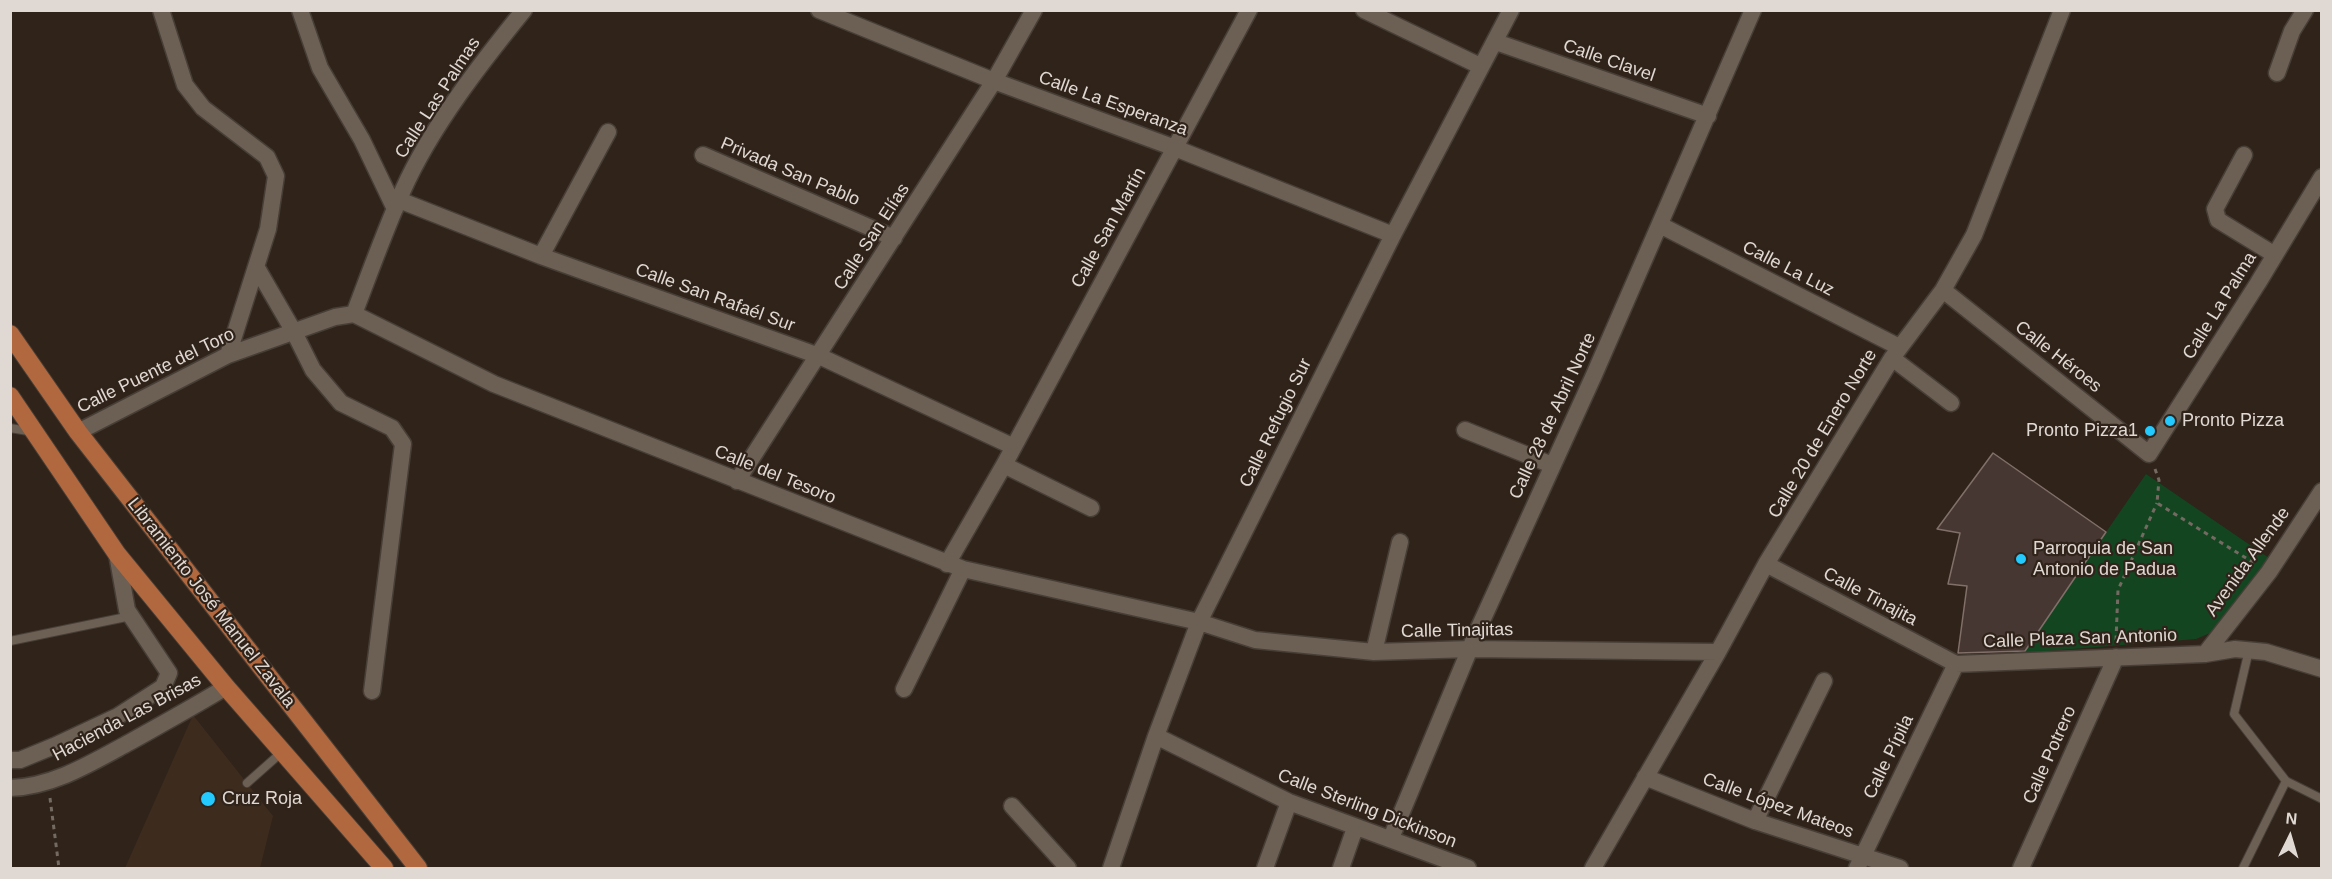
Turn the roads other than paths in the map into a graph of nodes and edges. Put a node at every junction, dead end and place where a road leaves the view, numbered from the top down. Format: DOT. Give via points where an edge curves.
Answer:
graph roads {
  1 [pos="161,10"];
  2 [pos="300,10"];
  3 [pos="524,10"];
  4 [pos="819,10"];
  5 [pos="1034,10"];
  6 [pos="1249,10"];
  7 [pos="1364,10"];
  8 [pos="1511,10"];
  9 [pos="1753,10"];
  10 [pos="2062,10"];
  11 [pos="2305,10"];
  12 [pos="1496,42"];
  13 [pos="1480,66"];
  14 [pos="2277,73"];
  15 [pos="994,81"];
  16 [pos="1708,116"];
  17 [pos="608,132"];
  18 [pos="1175,148"];
  19 [pos="2244,155"];
  20 [pos="703,156"];
  21 [pos="2322,177"];
  22 [pos="397,204"];
  23 [pos="1660,225"];
  24 [pos="1393,235"];
  25 [pos="894,238"];
  26 [pos="2275,255"];
  27 [pos="541,256"];
  28 [pos="257,268"];
  29 [pos="1942,290"];
  30 [pos="354,314"];
  31 [pos="294,332"];
  32 [pos="10,334"];
  33 [pos="1895,353"];
  34 [pos="228,355"];
  35 [pos="819,356"];
  36 [pos="10,396"];
  37 [pos="1951,404"];
  38 [pos="10,428"];
  39 [pos="1466,430"];
  40 [pos="78,432"];
  41 [pos="37,433"];
  42 [pos="1012,446"];
  43 [pos="2149,454"];
  44 [pos="1004,465"];
  45 [pos="1552,465"];
  46 [pos="737,481"];
  47 [pos="2322,491"];
  48 [pos="1091,508"];
  49 [pos="1400,542"];
  50 [pos="117,554"];
  51 [pos="1766,564"];
  52 [pos="955,566"];
  53 [pos="131,616"];
  54 [pos="1199,622"];
  55 [pos="10,641"];
  56 [pos="1471,649"];
  57 [pos="2249,650"];
  58 [pos="1374,652"];
  59 [pos="1718,652"];
  60 [pos="2205,654"];
  61 [pos="2116,657"];
  62 [pos="1956,664"];
  63 [pos="2322,669"];
  64 [pos="1824,681"];
  65 [pos="226,687"];
  66 [pos="904,689"];
  67 [pos="372,691"];
  68 [pos="1156,736"];
  69 [pos="282,752"];
  70 [pos="10,759"];
  71 [pos="1645,777"];
  72 [pos="2286,781"];
  73 [pos="247,783"];
  74 [pos="10,788"];
  75 [pos="2322,799"];
  76 [pos="1289,802"];
  77 [pos="1012,806"];
  78 [pos="1755,821"];
  79 [pos="1355,828"];
  80 [pos="1391,838"];
  81 [pos="1859,862"];
  82 [pos="384,868"];
  83 [pos="418,868"];
  84 [pos="1068,868"];
  85 [pos="1111,868"];
  86 [pos="1265,868"];
  87 [pos="1341,868"];
  88 [pos="1468,868"];
  89 [pos="1593,868"];
  90 [pos="1900,868"];
  91 [pos="2021,868"];
  92 [pos="2243,868"];
  1 -- 28 [label="street" via="185,85 203,108 267,157 276,176"];
  2 -- 22 [label="street" via="321,68"];
  3 -- 22 [label="street, Calle Las Palmas" via="431,137"];
  4 -- 15 [label="street, Calle La Esperanza"];
  5 -- 15 [label="street, Calle San Elías"];
  6 -- 18 [label="street, Calle San Martín"];
  7 -- 13 [label="street"];
  8 -- 12 [label="street, Calle Refugio Sur"];
  9 -- 16 [label="street, Calle 28 de Abril Norte"];
  10 -- 29 [label="street, Calle 20 de Enero Norte" via="1974,235"];
  11 -- 14 [label="street" via="2292,31"];
  12 -- 13 [label="street, Calle Refugio Sur"];
  12 -- 16 [label="street, Calle Clavel"];
  13 -- 24 [label="street, Calle Refugio Sur"];
  15 -- 18 [label="street, Calle La Esperanza"];
  15 -- 25 [label="street, Calle San Elías"];
  16 -- 23 [label="street, Calle 28 de Abril Norte"];
  17 -- 27 [label="street"];
  18 -- 24 [label="street, Calle La Esperanza"];
  18 -- 42 [label="street, Calle San Martín"];
  19 -- 26 [label="street" via="2215,209 2217,220"];
  20 -- 25 [label="street, Privada San Pablo"];
  21 -- 26 [label="street, Calle La Palma"];
  22 -- 27 [label="street, Calle San Rafaél Sur"];
  22 -- 30 [label="street, Calle Las Palmas"];
  23 -- 33 [label="street, Calle La Luz"];
  23 -- 45 [label="street, Calle 28 de Abril Norte"];
  24 -- 54 [label="street, Calle Refugio Sur"];
  25 -- 35 [label="street, Calle San Elías"];
  26 -- 43 [label="street, Calle La Palma"];
  27 -- 35 [label="street, Calle San Rafaél Sur"];
  28 -- 31 [label="street"];
  28 -- 34 [label="street"];
  29 -- 33 [label="street, Calle 20 de Enero Norte"];
  29 -- 43 [label="street, Calle Héroes"];
  30 -- 31 [label="street, Calle Puente del Toro"];
  30 -- 46 [label="street, Calle del Tesoro" via="494,384"];
  31 -- 34 [label="street, Calle Puente del Toro"];
  31 -- 67 [label="street" via="313,370 341,403 392,428 403,444"];
  32 -- 40 [label="main road, Libramiento José Manuel Zavala"];
  33 -- 37 [label="street, Calle La Luz"];
  33 -- 51 [label="street, Calle 20 de Enero Norte"];
  34 -- 40 [label="street, Calle Puente del Toro"];
  35 -- 42 [label="street, Calle San Rafaél Sur"];
  35 -- 46 [label="street, Calle San Elías"];
  36 -- 41 [label="main road, Libramiento José Manuel Zavala"];
  38 -- 41 [label="lane"];
  39 -- 45 [label="street"];
  40 -- 83 [label="main road, Libramiento José Manuel Zavala"];
  41 -- 50 [label="main road, Libramiento José Manuel Zavala"];
  42 -- 44 [label="street, Calle San Martín"];
  44 -- 48 [label="street"];
  44 -- 52 [label="street, Calle San Martín"];
  45 -- 56 [label="street, Calle 28 de Abril Norte"];
  46 -- 52 [label="street, Calle del Tesoro"];
  47 -- 60 [label="street, Avenida Allende" via="2269,572"];
  49 -- 58 [label="street"];
  50 -- 53 [label="street, Hacienda Las Brisas" via="122,590"];
  50 -- 65 [label="main road, Libramiento José Manuel Zavala"];
  51 -- 59 [label="street, Calle 20 de Enero Norte"];
  51 -- 62 [label="street, Calle Tinajita"];
  52 -- 54 [label="street, Calle del Tesoro"];
  52 -- 66 [label="street, Calle San Martín"];
  53 -- 55 [label="lane"];
  53 -- 70 [label="street, Hacienda Las Brisas" via="169,673 162,687 107,721 20,760"];
  54 -- 58 [label="street, Calle Tinajitas" via="1255,640"];
  54 -- 68 [label="street, Calle Refugio Sur"];
  56 -- 58 [label="street, Calle Tinajitas"];
  56 -- 59 [label="street, Calle Tinajitas"];
  56 -- 80 [label="street, Calle 28 de Abril Norte"];
  57 -- 60 [label="street, Calle Plaza San Antonio"];
  57 -- 63 [label="street, Calle Plaza San Antonio"];
  57 -- 72 [label="lane" via="2234,714"];
  59 -- 71 [label="street, Calle 20 de Enero Norte"];
  60 -- 61 [label="street, Calle Plaza San Antonio"];
  61 -- 62 [label="street, Calle Plaza San Antonio"];
  61 -- 91 [label="street, Calle Potrero"];
  62 -- 81 [label="street, Calle Pípila"];
  64 -- 78 [label="street"];
  65 -- 69 [label="main road, Libramiento José Manuel Zavala"];
  65 -- 74 [label="street, Hacienda Las Brisas" via="98,759 47,782"];
  68 -- 76 [label="street, Calle Sterling Dickinson"];
  68 -- 85 [label="street, Calle Refugio Sur"];
  69 -- 73 [label="lane"];
  69 -- 82 [label="main road, Libramiento José Manuel Zavala"];
  71 -- 78 [label="street, Calle López Mateos"];
  71 -- 89 [label="street, Calle 20 de Enero Norte"];
  72 -- 75 [label="lane"];
  72 -- 92 [label="lane"];
  76 -- 79 [label="street, Calle Sterling Dickinson"];
  76 -- 86 [label="street"];
  77 -- 84 [label="street"];
  78 -- 81 [label="street, Calle López Mateos"];
  79 -- 80 [label="street, Calle Sterling Dickinson"];
  79 -- 87 [label="street"];
  80 -- 88 [label="street, Calle Sterling Dickinson"];
  81 -- 90 [label="street, Calle López Mateos"];
}
